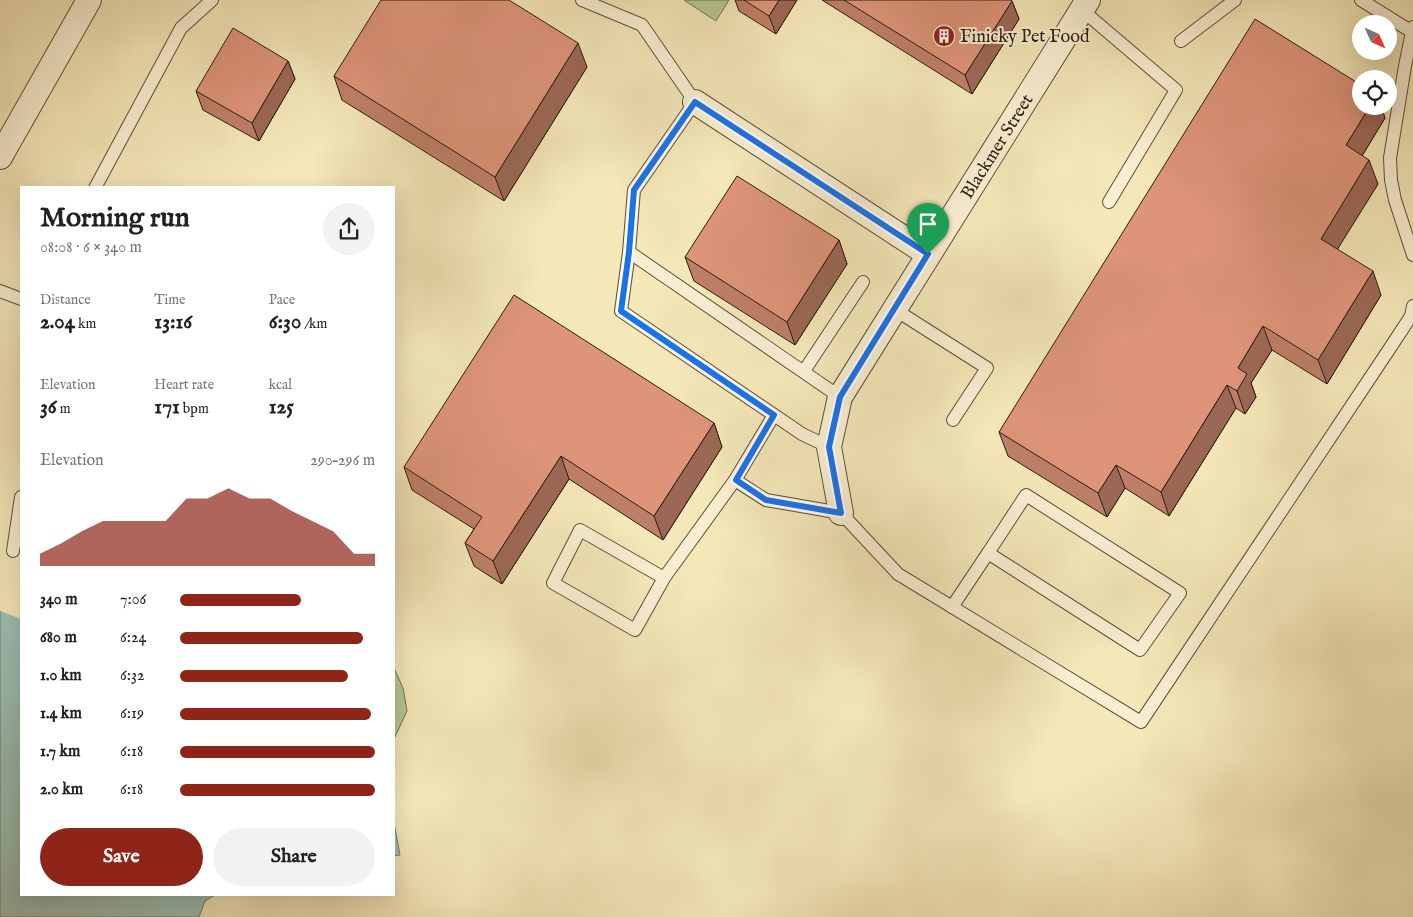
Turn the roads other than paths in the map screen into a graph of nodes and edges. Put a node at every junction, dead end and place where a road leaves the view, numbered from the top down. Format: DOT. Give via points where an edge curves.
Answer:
graph roads {
  1 [pos="89,0"];
  2 [pos="212,0"];
  3 [pos="582,0"];
  4 [pos="1235,0"];
  5 [pos="1361,0"];
  6 [pos="1085,5"];
  7 [pos="1413,29"];
  8 [pos="1181,42"];
  9 [pos="695,102"];
  10 [pos="0,157"];
  11 [pos="96,186"];
  12 [pos="1109,202"];
  13 [pos="629,252"];
  14 [pos="928,254"];
  15 [pos="1413,255"];
  16 [pos="863,282"];
  17 [pos="0,291"];
  18 [pos="20,299"];
  19 [pos="1413,306"];
  20 [pos="894,309"];
  21 [pos="804,371"];
  22 [pos="840,397"];
  23 [pos="774,415"];
  24 [pos="952,420"];
  25 [pos="829,447"];
  26 [pos="736,480"];
  27 [pos="20,504"];
  28 [pos="841,513"];
  29 [pos="13,551"];
  30 [pos="988,553"];
  31 [pos="664,578"];
  32 [pos="952,607"];
  1 -- 10 [label="street"];
  2 -- 11 [label="lane" via="181,28"];
  3 -- 9 [label="lane" via="642,25"];
  4 -- 8 [label="lane"];
  5 -- 7 [label="lane"];
  6 -- 12 [label="lane" via="1176,90"];
  6 -- 14 [label="street, Blackmer Street"];
  7 -- 15 [label="lane" via="1390,158 1395,200"];
  9 -- 13 [label="lane" via="634,190"];
  9 -- 14 [label="street"];
  13 -- 21 [label="lane"];
  13 -- 23 [label="lane" via="621,311"];
  14 -- 20 [label="street, Blackmer Street"];
  16 -- 21 [label="lane"];
  17 -- 18 [label="lane"];
  19 -- 32 [label="lane" via="1411,316 1141,722"];
  20 -- 22 [label="street, Blackmer Street"];
  20 -- 24 [label="lane" via="987,368"];
  21 -- 22 [label="lane"];
  22 -- 25 [label="street, Blackmer Street"];
  23 -- 25 [label="lane"];
  23 -- 26 [label="lane"];
  25 -- 28 [label="street, Blackmer Street"];
  26 -- 28 [label="lane" via="766,500"];
  26 -- 31 [label="lane"];
  27 -- 29 [label="lane"];
  28 -- 32 [label="lane" via="898,574"];
  30 -- 30 [label="lane" via="1026,495 1180,593 1140,650"];
  30 -- 32 [label="lane"];
  31 -- 31 [label="lane" via="580,530 553,583 635,630"];
}
